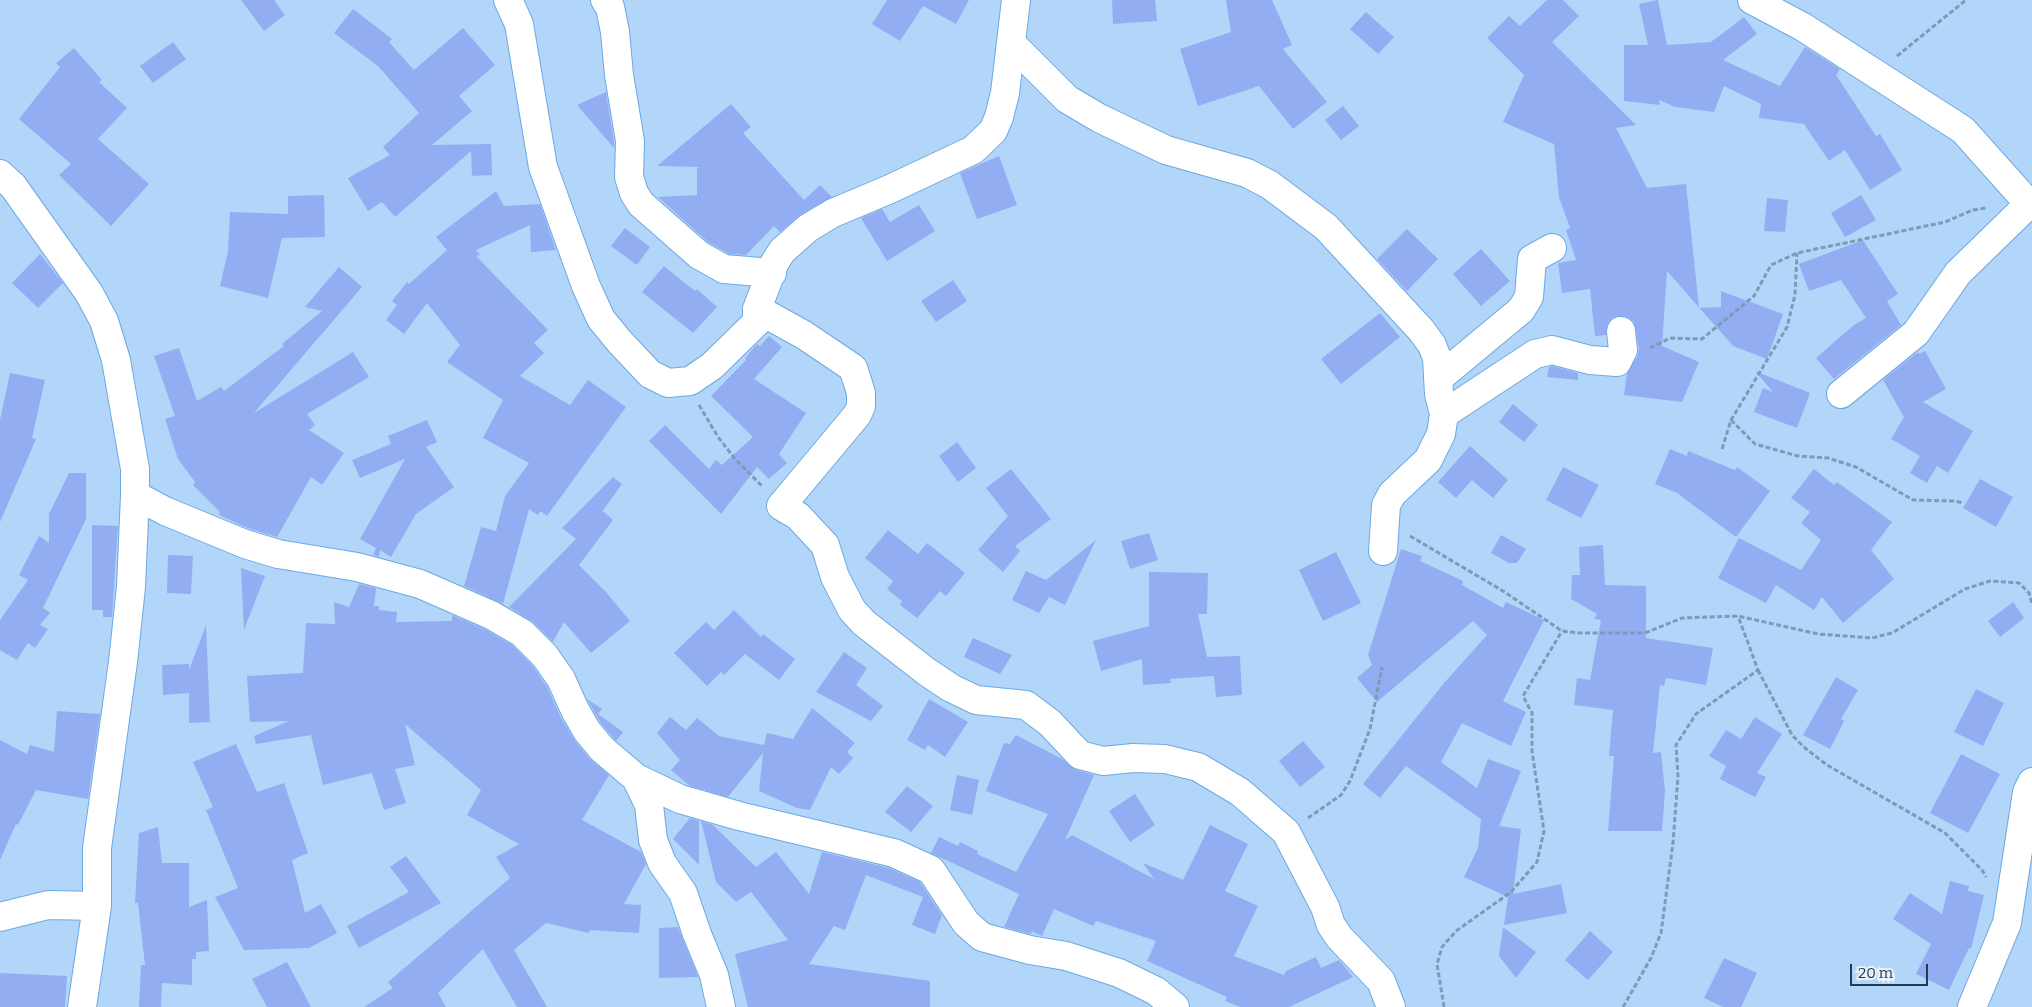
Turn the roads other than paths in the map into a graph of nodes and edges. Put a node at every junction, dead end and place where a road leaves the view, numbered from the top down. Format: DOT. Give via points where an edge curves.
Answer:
graph roads {
  1 [pos="508,0"];
  2 [pos="605,0"];
  3 [pos="1016,0"];
  4 [pos="1752,0"];
  5 [pos="1011,43"];
  6 [pos="0,174"];
  7 [pos="2031,206"];
  8 [pos="1552,248"];
  9 [pos="772,273"];
  10 [pos="758,309"];
  11 [pos="1622,331"];
  12 [pos="1440,378"];
  13 [pos="1841,394"];
  14 [pos="1444,414"];
  15 [pos="135,495"];
  16 [pos="1383,551"];
  17 [pos="636,778"];
  18 [pos="2032,782"];
  19 [pos="97,906"];
  20 [pos="0,917"];
  21 [pos="82,1007"];
  22 [pos="721,1007"];
  23 [pos="1175,1007"];
  24 [pos="1391,1007"];
  25 [pos="1972,1007"];
  1 -- 10 [label="street" via="519,24 543,167 601,319 650,374 668,384 690,381 712,366 757,322"];
  2 -- 9 [label="street" via="612,13 615,32 630,141 629,176 634,193 641,204 699,255 724,269"];
  3 -- 5 [label="street"];
  4 -- 7 [label="street" via="1802,27 1963,130"];
  5 -- 9 [label="street" via="1005,93 993,131 973,150 833,213 808,228 782,251"];
  5 -- 12 [label="street" via="1067,98 1099,118 1166,150 1247,173 1270,185 1326,227 1421,330 1432,345"];
  6 -- 15 [label="street" via="13,186 89,293 104,321 116,360 134,469"];
  7 -- 13 [label="street" via="1958,273 1916,333"];
  8 -- 12 [label="street" via="1532,259 1529,297 1521,310"];
  9 -- 10 [label="street"];
  10 -- 24 [label="street" via="853,368 861,393 857,415 781,506 798,516 825,545 835,577 852,610 864,623 951,688 976,700 1026,705 1050,723 1080,754 1102,760 1165,759 1198,766 1240,792 1286,832 1331,925 1381,981"];
  11 -- 14 [label="street" via="1623,350 1617,362 1590,360 1552,350 1535,354"];
  12 -- 14 [label="street"];
  14 -- 16 [label="street" via="1441,434 1428,460 1392,494 1386,505"];
  15 -- 17 [label="street" via="245,544 278,554 357,567 412,581 491,615 522,633 545,656 587,730 602,749"];
  15 -- 19 [label="street" via="131,587 123,662 97,848"];
  17 -- 22 [label="street" via="649,805 653,840 662,863 683,893 714,975"];
  17 -- 23 [label="street" via="680,799 894,853 931,870 966,923 982,937 1066,956 1119,973 1156,992"];
  18 -- 25 [label="street" via="2027,792 2007,923"];
  19 -- 20 [label="street" via="48,905"];
  19 -- 21 [label="street"];
}
